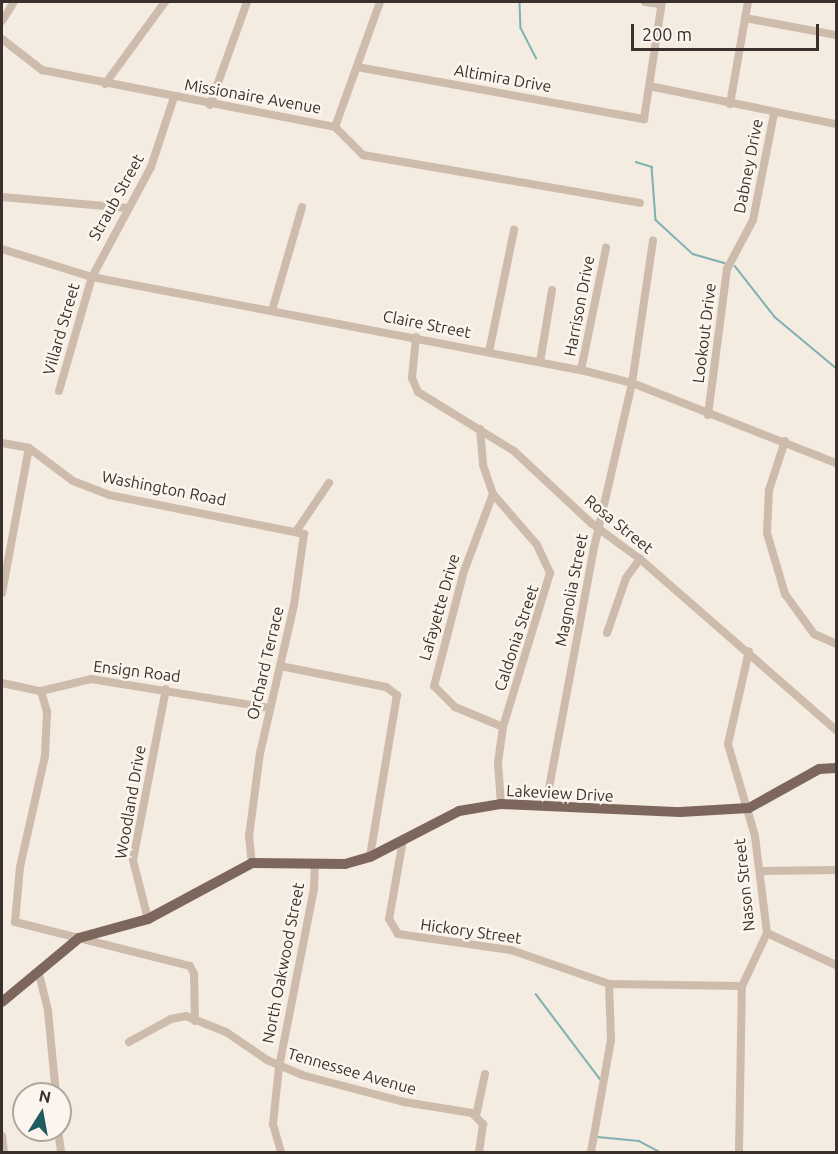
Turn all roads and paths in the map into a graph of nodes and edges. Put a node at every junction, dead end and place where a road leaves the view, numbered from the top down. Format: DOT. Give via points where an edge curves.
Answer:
graph roads {
  1 [pos="14,2"];
  2 [pos="165,2"];
  3 [pos="247,2"];
  4 [pos="380,2"];
  5 [pos="645,2"];
  6 [pos="748,2"];
  7 [pos="661,3"];
  8 [pos="745,18"];
  9 [pos="2,21"];
  10 [pos="837,35"];
  11 [pos="2,39"];
  12 [pos="357,67"];
  13 [pos="105,84"];
  14 [pos="649,86"];
  15 [pos="174,97"];
  16 [pos="730,104"];
  17 [pos="210,105"];
  18 [pos="774,114"];
  19 [pos="837,124"];
  20 [pos="335,127"];
  21 [pos="2,197"];
  22 [pos="640,203"];
  23 [pos="302,207"];
  24 [pos="128,208"];
  25 [pos="514,230"];
  26 [pos="653,241"];
  27 [pos="606,248"];
  28 [pos="2,249"];
  29 [pos="734,256"];
  30 [pos="92,276"];
  31 [pos="552,290"];
  32 [pos="273,307"];
  33 [pos="416,338"];
  34 [pos="489,352"];
  35 [pos="540,362"];
  36 [pos="581,370"];
  37 [pos="632,383"];
  38 [pos="59,391"];
  39 [pos="708,415"];
  40 [pos="480,429"];
  41 [pos="784,441"];
  42 [pos="2,443"];
  43 [pos="29,448"];
  44 [pos="837,463"];
  45 [pos="329,483"];
  46 [pos="493,494"];
  47 [pos="598,528"];
  48 [pos="297,530"];
  49 [pos="640,559"];
  50 [pos="2,593"];
  51 [pos="607,633"];
  52 [pos="837,644"];
  53 [pos="749,651"];
  54 [pos="280,666"];
  55 [pos="2,683"];
  56 [pos="166,689"];
  57 [pos="41,691"];
  58 [pos="270,708"];
  59 [pos="503,727"];
  60 [pos="837,730"];
  61 [pos="837,768"];
  62 [pos="501,804"];
  63 [pos="546,804"];
  64 [pos="748,808"];
  65 [pos="402,840"];
  66 [pos="370,857"];
  67 [pos="252,863"];
  68 [pos="315,865"];
  69 [pos="837,870"];
  70 [pos="760,871"];
  71 [pos="822,871"];
  72 [pos="837,877"];
  73 [pos="148,919"];
  74 [pos="766,933"];
  75 [pos="79,938"];
  76 [pos="837,965"];
  77 [pos="39,974"];
  78 [pos="609,984"];
  79 [pos="742,986"];
  80 [pos="2,1002"];
  81 [pos="195,1021"];
  82 [pos="129,1042"];
  83 [pos="279,1067"];
  84 [pos="485,1074"];
  85 [pos="55,1082"];
  86 [pos="476,1116"];
  87 [pos="2,1136"];
  88 [pos="3,1152"];
  89 [pos="281,1152"];
  90 [pos="478,1152"];
  91 [pos="591,1152"];
  92 [pos="739,1152"];
  1 -- 9 [label="street"];
  2 -- 13 [label="street"];
  3 -- 17 [label="street"];
  4 -- 12 [label="street"];
  5 -- 7 [label="street"];
  6 -- 8 [label="street, Dabney Drive"];
  7 -- 14 [label="street"];
  8 -- 10 [label="street"];
  8 -- 16 [label="street, Dabney Drive"];
  11 -- 13 [label="street, Missionaire Avenue" via="42,70"];
  12 -- 14 [label="street, Altimira Drive" via="644,119"];
  12 -- 20 [label="street"];
  13 -- 15 [label="street, Missionaire Avenue"];
  14 -- 16 [label="street"];
  15 -- 17 [label="street, Missionaire Avenue"];
  15 -- 24 [label="street, Straub Street" via="151,167"];
  16 -- 18 [label="street"];
  17 -- 20 [label="street, Missionaire Avenue"];
  18 -- 19 [label="street"];
  18 -- 29 [label="street, Dabney Drive" via="753,220"];
  20 -- 22 [label="street, Missionaire Avenue" via="363,155"];
  21 -- 24 [label="street"];
  23 -- 32 [label="street"];
  24 -- 30 [label="street, Straub Street"];
  25 -- 34 [label="street"];
  26 -- 37 [label="street, Magnolia Street"];
  27 -- 36 [label="street, Harrison Drive"];
  28 -- 30 [label="street, Claire Street"];
  29 -- 39 [label="street, Lookout Drive" via="722,296"];
  30 -- 32 [label="street, Claire Street"];
  30 -- 38 [label="street, Villard Street"];
  31 -- 35 [label="street"];
  32 -- 33 [label="street, Claire Street"];
  33 -- 34 [label="street, Claire Street"];
  33 -- 40 [label="street, Rosa Street" via="412,378 418,392 444,412"];
  34 -- 35 [label="street, Claire Street"];
  35 -- 36 [label="street, Claire Street"];
  36 -- 37 [label="street, Claire Street"];
  37 -- 39 [label="street, Claire Street"];
  37 -- 47 [label="street, Magnolia Street"];
  39 -- 41 [label="street, Claire Street"];
  40 -- 46 [label="street, Caldonia Street" via="483,465"];
  40 -- 47 [label="street, Rosa Street" via="514,451"];
  41 -- 44 [label="street, Claire Street"];
  41 -- 52 [label="street" via="769,490 767,532 785,594 814,633"];
  42 -- 43 [label="street, Washington Road"];
  43 -- 48 [label="street, Washington Road" via="73,481 109,495"];
  43 -- 50 [label="street"];
  45 -- 48 [label="street"];
  46 -- 59 [label="street, Caldonia Street" via="537,544 550,573"];
  46 -- 59 [label="street, Lafayette Drive" via="464,571 434,686 455,707"];
  47 -- 49 [label="street, Rosa Street"];
  47 -- 63 [label="street, Magnolia Street"];
  48 -- 54 [label="street, Orchard Terrace" via="305,543"];
  49 -- 51 [label="street" via="626,578"];
  49 -- 53 [label="street, Rosa Street"];
  53 -- 60 [label="street, Rosa Street"];
  53 -- 64 [label="street, Nason Street" via="728,744"];
  54 -- 58 [label="street, Orchard Terrace"];
  54 -- 66 [label="street" via="386,687 397,695"];
  55 -- 57 [label="street, Ensign Road"];
  56 -- 57 [label="street, Ensign Road" via="91,679"];
  56 -- 58 [label="street, Ensign Road"];
  56 -- 73 [label="street, Woodland Drive" via="133,860"];
  57 -- 75 [label="street" via="47,712 45,756 13,917 32,929"];
  58 -- 67 [label="street, Orchard Terrace" via="250,826"];
  59 -- 62 [label="street, Caldonia Street" via="498,763"];
  61 -- 64 [label="main road, Lakeview Drive" via="819,769"];
  62 -- 63 [label="main road, Lakeview Drive"];
  62 -- 65 [label="main road, Lakeview Drive" via="459,811"];
  63 -- 64 [label="main road, Lakeview Drive" via="680,812"];
  64 -- 70 [label="street, Nason Street"];
  65 -- 66 [label="main road, Lakeview Drive"];
  65 -- 78 [label="street, Hickory Street" via="389,919 398,934 511,950"];
  66 -- 68 [label="main road, Lakeview Drive"];
  67 -- 68 [label="main road, Lakeview Drive"];
  67 -- 73 [label="main road"];
  68 -- 83 [label="street, North Oakwood Street" via="314,890"];
  69 -- 71 [label="street"];
  70 -- 71 [label="street"];
  70 -- 74 [label="street, Nason Street"];
  71 -- 72 [label="street"];
  73 -- 75 [label="main road"];
  74 -- 76 [label="street"];
  74 -- 79 [label="street, Nason Street"];
  75 -- 77 [label="main road"];
  75 -- 81 [label="street" via="190,966 194,974"];
  77 -- 80 [label="main road"];
  77 -- 85 [label="street" via="48,1011"];
  78 -- 79 [label="street, Hickory Street"];
  78 -- 91 [label="street" via="611,1040"];
  79 -- 92 [label="street, Nason Street"];
  81 -- 82 [label="street" via="186,1016 171,1019"];
  81 -- 83 [label="street, Tennessee Avenue" via="242,1041"];
  83 -- 86 [label="street, Tennessee Avenue" via="365,1092"];
  83 -- 89 [label="street, North Oakwood Street" via="273,1118"];
  84 -- 86 [label="street"];
  86 -- 90 [label="street" via="483,1131"];
  87 -- 88 [label="street"];
}
